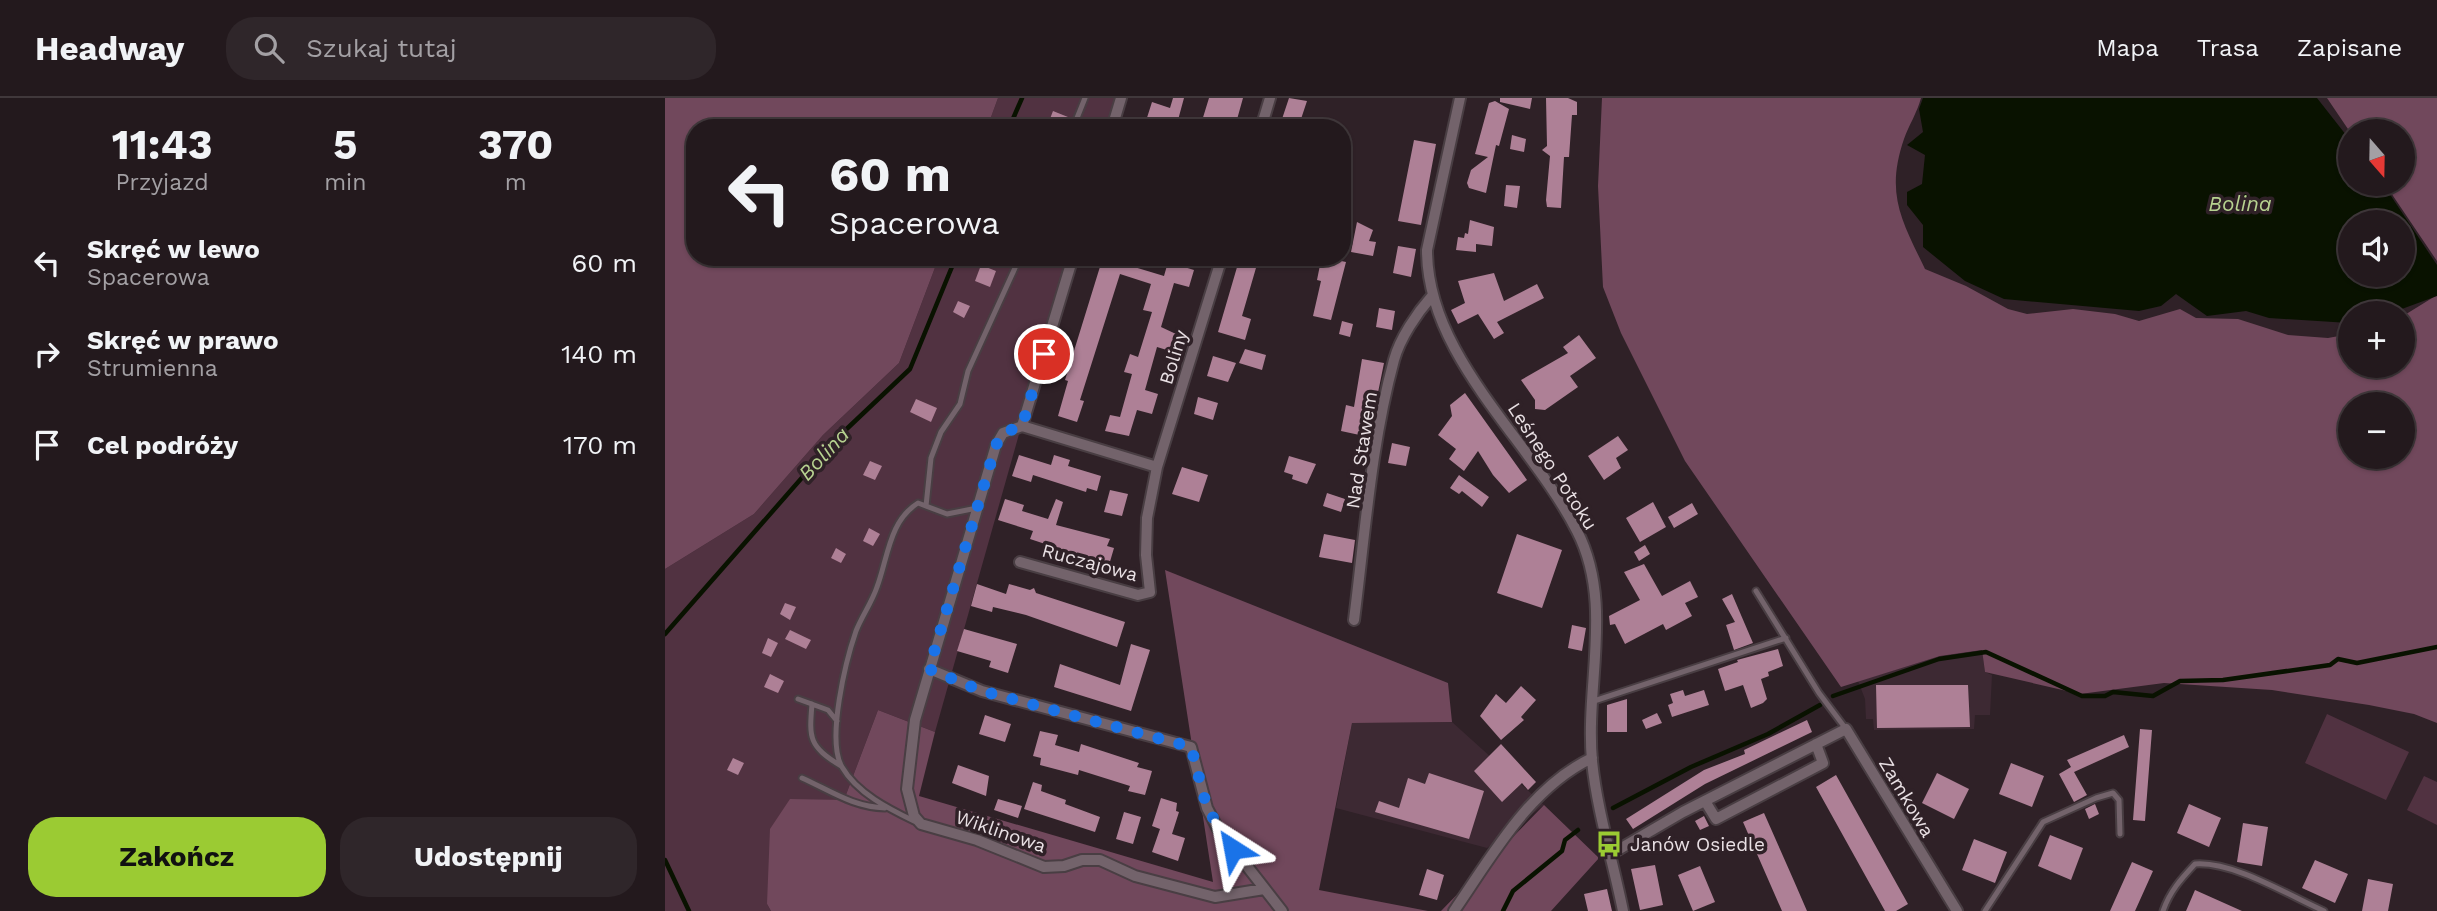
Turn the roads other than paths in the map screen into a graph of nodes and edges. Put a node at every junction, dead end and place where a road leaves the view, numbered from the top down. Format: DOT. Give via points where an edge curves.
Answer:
graph roads {
  1 [pos="1084,98"];
  2 [pos="1121,98"];
  3 [pos="1270,98"];
  4 [pos="1460,98"];
  5 [pos="1076,119"];
  6 [pos="1115,119"];
  7 [pos="1264,119"];
  8 [pos="1016,266"];
  9 [pos="1070,266"];
  10 [pos="1218,266"];
  11 [pos="1432,296"];
  12 [pos="1022,426"];
  13 [pos="1157,467"];
  14 [pos="926,506"];
  15 [pos="977,509"];
  16 [pos="1020,562"];
  17 [pos="1756,591"];
  18 [pos="1150,592"];
  19 [pos="1354,620"];
  20 [pos="1786,638"];
  21 [pos="929,669"];
  22 [pos="798,699"];
  23 [pos="1594,701"];
  24 [pos="812,704"];
  25 [pos="837,721"];
  26 [pos="1846,729"];
  27 [pos="1816,744"];
  28 [pos="1592,758"];
  29 [pos="841,766"];
  30 [pos="802,778"];
  31 [pos="1705,801"];
  32 [pos="885,808"];
  33 [pos="921,824"];
  34 [pos="2120,834"];
  35 [pos="1611,854"];
  36 [pos="1264,889"];
  37 [pos="1282,911"];
  38 [pos="1454,911"];
  39 [pos="1623,911"];
  40 [pos="1957,911"];
  41 [pos="1985,911"];
  42 [pos="2163,911"];
  43 [pos="2324,911"];
  1 -- 5 [label="lane"];
  2 -- 6 [label="street"];
  3 -- 7 [label="street"];
  4 -- 11 [label="street, Leśnego Potoku" via="1427,250"];
  8 -- 14 [label="lane" via="968,371 960,404 931,458"];
  9 -- 12 [label="street"];
  10 -- 13 [label="street, Boliny"];
  11 -- 19 [label="street, Nad Stawem" via="1395,358 1374,469"];
  11 -- 23 [label="street, Leśnego Potoku" via="1445,330 1569,515 1586,550 1596,607"];
  12 -- 13 [label="street"];
  12 -- 15 [label="street" via="1003,433"];
  13 -- 18 [label="street, Boliny" via="1147,518"];
  14 -- 15 [label="lane" via="947,514"];
  14 -- 25 [label="lane" via="918,503 906,511 896,526 876,590 856,632"];
  15 -- 21 [label="street"];
  16 -- 18 [label="street, Ruczajowa" via="1138,595"];
  17 -- 20 [label="lane"];
  20 -- 23 [label="lane"];
  20 -- 26 [label="lane"];
  21 -- 33 [label="street" via="915,720 907,789 914,816"];
  21 -- 36 [label="street" via="982,691 1191,747 1213,818"];
  22 -- 24 [label="lane"];
  23 -- 28 [label="street, Leśnego Potoku"];
  24 -- 25 [label="lane" via="828,710"];
  24 -- 29 [label="lane" via="809,732 813,743"];
  25 -- 29 [label="lane"];
  26 -- 27 [label="street"];
  26 -- 40 [label="street, Zamkowa"];
  27 -- 31 [label="street"];
  27 -- 31 [label="street" via="1823,763 1717,818"];
  28 -- 35 [label="street, Leśnego Potoku"];
  28 -- 38 [label="street" via="1571,768 1521,815"];
  29 -- 32 [label="lane"];
  30 -- 32 [label="lane" via="847,802"];
  31 -- 35 [label="street"];
  32 -- 33 [label="lane"];
  33 -- 36 [label="street, Wiklinowa" via="977,839 1044,867 1100,860 1135,876 1215,897"];
  34 -- 41 [label="lane" via="2119,800 2113,793 2043,822"];
  35 -- 39 [label="street, Leśnego Potoku"];
  36 -- 37 [label="street"];
  42 -- 43 [label="lane" via="2183,876 2195,864 2208,863"];
}
